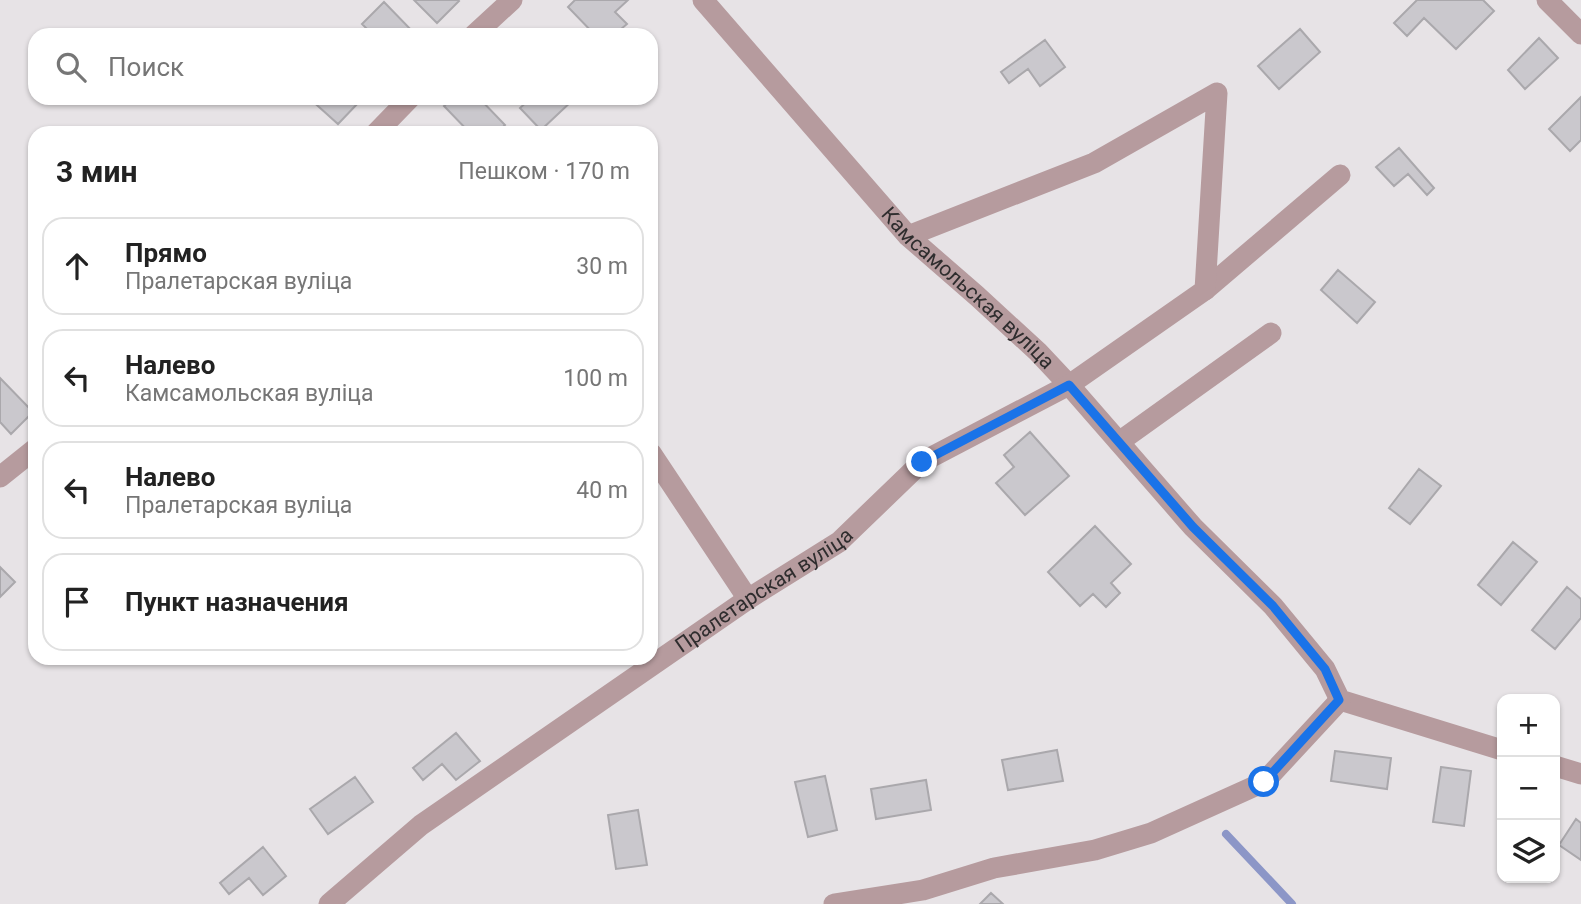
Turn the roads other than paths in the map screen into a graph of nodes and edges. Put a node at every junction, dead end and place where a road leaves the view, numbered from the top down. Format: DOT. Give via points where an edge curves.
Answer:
graph roads {
  1 [pos="512,0"];
  2 [pos="703,0"];
  3 [pos="1547,0"];
  4 [pos="482,28"];
  5 [pos="1581,34"];
  6 [pos="403,105"];
  7 [pos="383,126"];
  8 [pos="1339,175"];
  9 [pos="908,236"];
  10 [pos="1205,290"];
  11 [pos="1271,332"];
  12 [pos="1069,385"];
  13 [pos="1119,442"];
  14 [pos="28,455"];
  15 [pos="658,464"];
  16 [pos="0,477"];
  17 [pos="748,599"];
  18 [pos="658,661"];
  19 [pos="653,665"];
  20 [pos="1339,700"];
  21 [pos="1497,748"];
  22 [pos="1560,768"];
  23 [pos="1581,774"];
  24 [pos="929,897"];
  25 [pos="329,904"];
  26 [pos="834,904"];
  1 -- 4 [label="street"];
  2 -- 9 [label="street, Камсамольская вуліца"];
  3 -- 5 [label="street"];
  6 -- 7 [label="street"];
  8 -- 10 [label="street, Пралетарская вуліца"];
  9 -- 10 [label="street" via="1094,163 1217,93"];
  9 -- 12 [label="street, Камсамольская вуліца"];
  10 -- 12 [label="street, Пралетарская вуліца"];
  11 -- 13 [label="street"];
  12 -- 13 [label="street, Камсамольская вуліца"];
  12 -- 17 [label="street, Пралетарская вуліца" via="922,462 839,542"];
  13 -- 20 [label="street, Камсамольская вуліца" via="1193,527 1273,606 1325,669"];
  14 -- 16 [label="street"];
  15 -- 17 [label="street"];
  17 -- 18 [label="street, Пралетарская вуліца"];
  19 -- 25 [label="street, Пралетарская вуліца" via="421,825"];
  20 -- 21 [label="street"];
  20 -- 24 [label="street" via="1264,782 1151,833 1095,850 993,868"];
  22 -- 23 [label="street"];
  24 -- 26 [label="street"];
}
